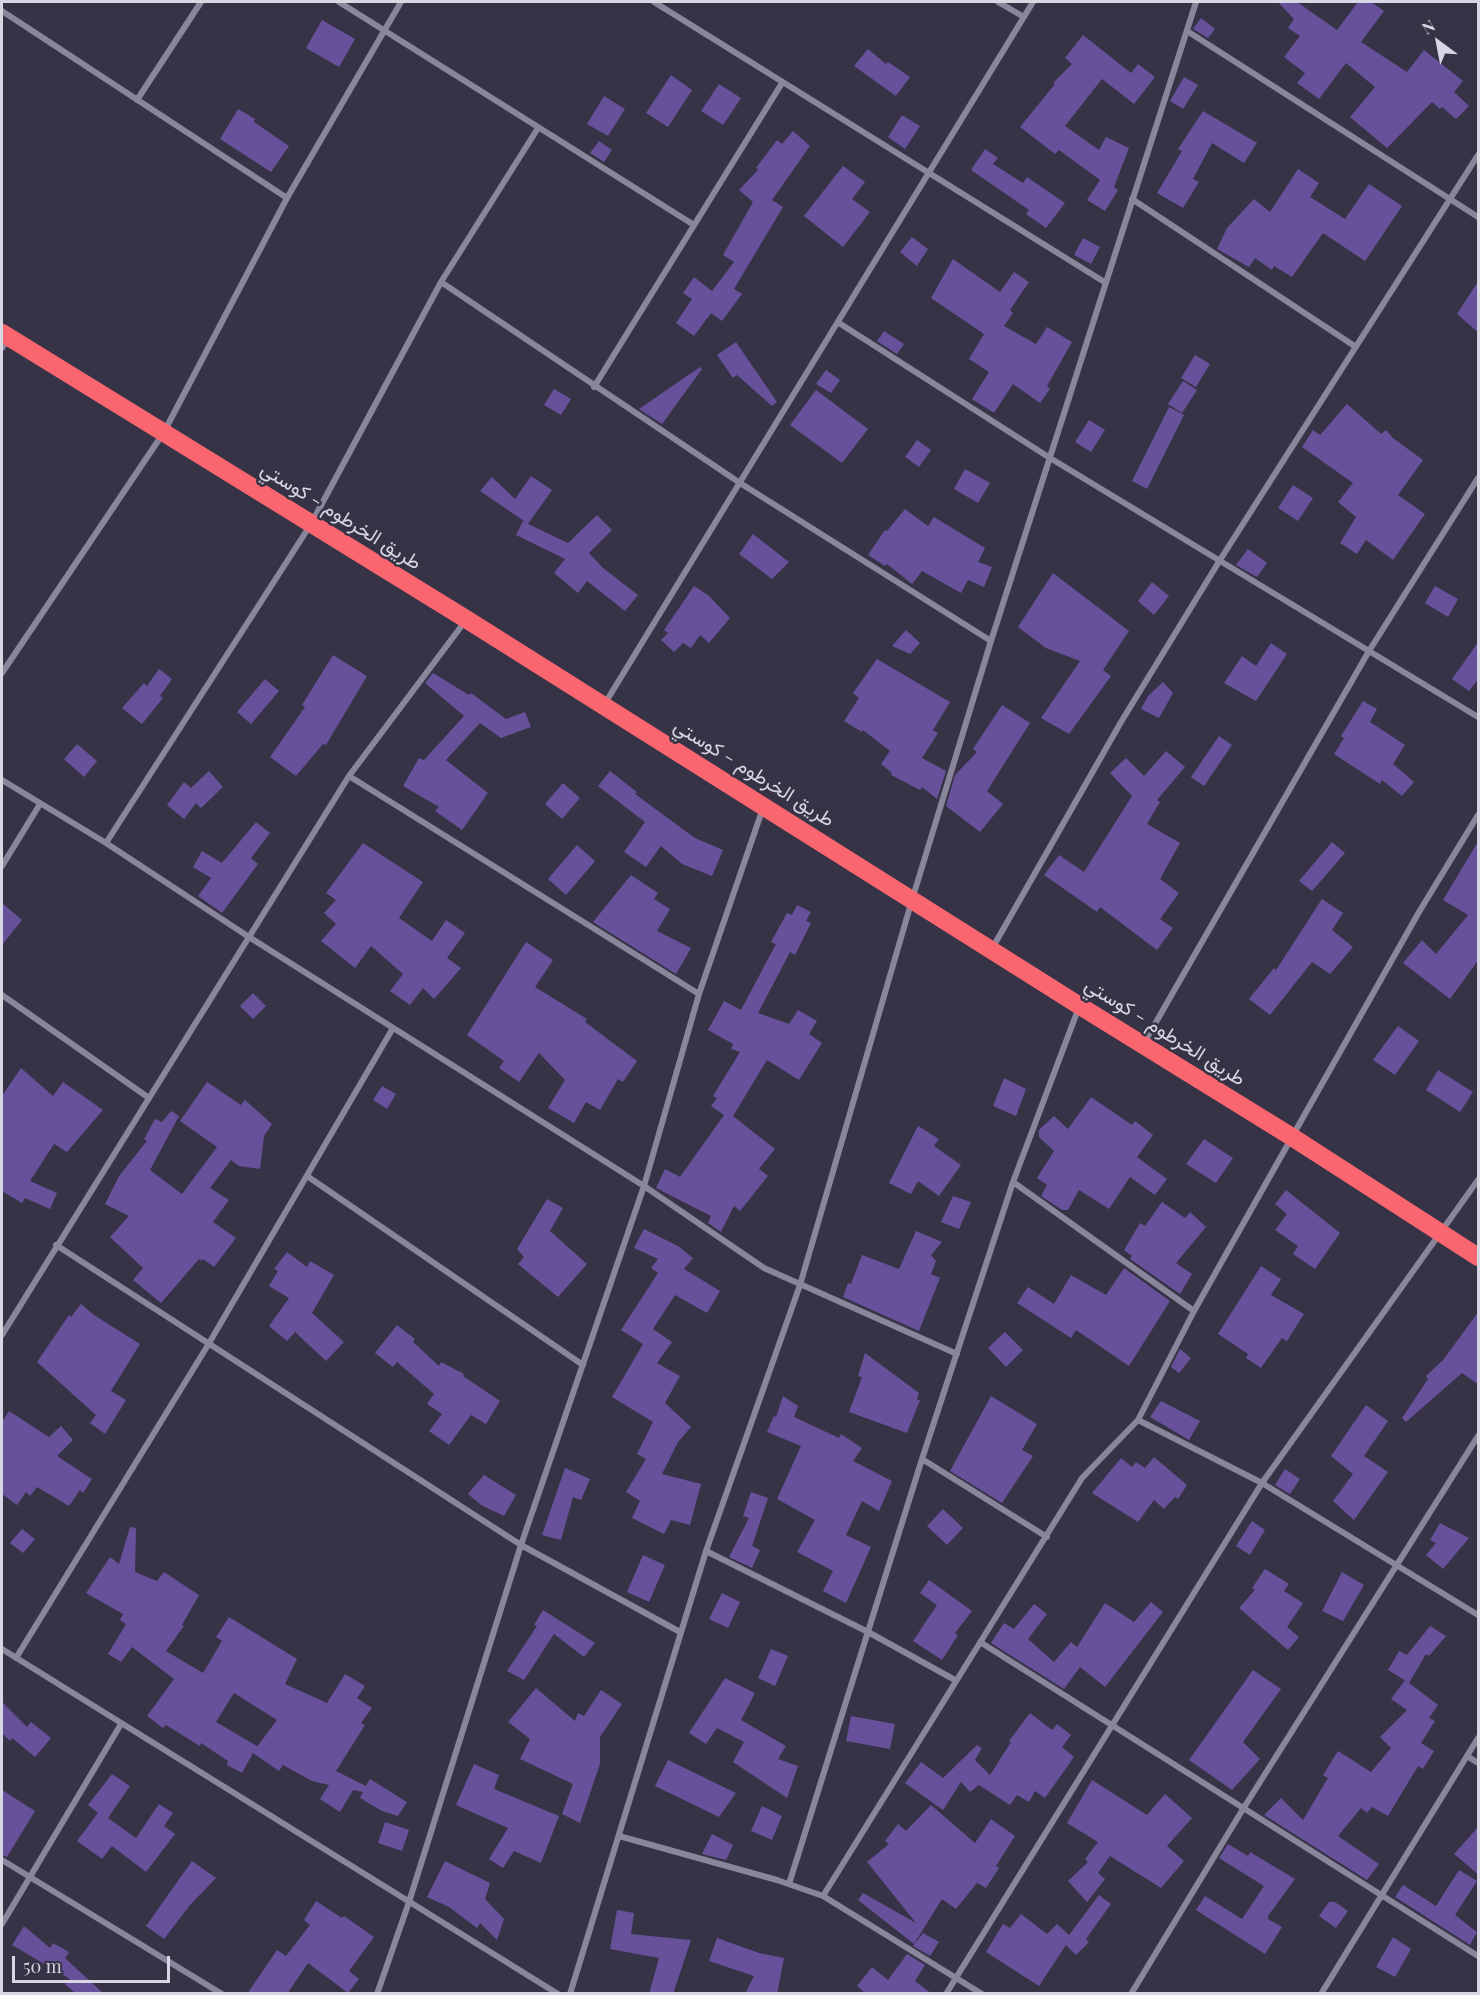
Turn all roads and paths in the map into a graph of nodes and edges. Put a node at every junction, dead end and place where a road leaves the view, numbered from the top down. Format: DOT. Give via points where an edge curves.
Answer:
graph roads {
  1 [pos="201,2"];
  2 [pos="339,2"];
  3 [pos="401,2"];
  4 [pos="654,2"];
  5 [pos="998,2"];
  6 [pos="1033,2"];
  7 [pos="1196,2"];
  8 [pos="2,11"];
  9 [pos="1024,17"];
  10 [pos="384,29"];
  11 [pos="1187,31"];
  12 [pos="782,83"];
  13 [pos="137,100"];
  14 [pos="538,128"];
  15 [pos="1479,155"];
  16 [pos="930,173"];
  17 [pos="287,198"];
  18 [pos="1132,199"];
  19 [pos="1451,199"];
  20 [pos="1479,217"];
  21 [pos="694,225"];
  22 [pos="441,282"];
  23 [pos="1106,283"];
  24 [pos="839,323"];
  25 [pos="4,339"];
  26 [pos="1356,347"];
  27 [pos="594,387"];
  28 [pos="164,432"];
  29 [pos="1050,458"];
  30 [pos="1479,478"];
  31 [pos="740,483"];
  32 [pos="311,524"];
  33 [pos="1220,560"];
  34 [pos="466,619"];
  35 [pos="991,641"];
  36 [pos="1369,651"];
  37 [pos="2,673"];
  38 [pos="604,705"];
  39 [pos="1479,717"];
  40 [pos="349,776"];
  41 [pos="2,780"];
  42 [pos="40,804"];
  43 [pos="763,806"];
  44 [pos="1479,815"];
  45 [pos="106,843"];
  46 [pos="2,866"];
  47 [pos="912,900"];
  48 [pos="249,937"];
  49 [pos="991,950"];
  50 [pos="699,994"];
  51 [pos="3,998"];
  52 [pos="1080,1006"];
  53 [pos="393,1028"];
  54 [pos="1143,1045"];
  55 [pos="149,1098"];
  56 [pos="1292,1137"];
  57 [pos="307,1176"];
  58 [pos="1479,1180"];
  59 [pos="1013,1182"];
  60 [pos="644,1186"];
  61 [pos="1440,1235"];
  62 [pos="56,1245"];
  63 [pos="1479,1257"];
  64 [pos="800,1285"];
  65 [pos="1194,1311"];
  66 [pos="2,1335"];
  67 [pos="208,1345"];
  68 [pos="957,1354"];
  69 [pos="583,1365"];
  70 [pos="1138,1420"];
  71 [pos="1479,1436"];
  72 [pos="922,1459"];
  73 [pos="1262,1483"];
  74 [pos="1047,1537"];
  75 [pos="521,1545"];
  76 [pos="706,1551"];
  77 [pos="1397,1564"];
  78 [pos="1479,1615"];
  79 [pos="680,1632"];
  80 [pos="868,1632"];
  81 [pos="980,1642"];
  82 [pos="2,1649"];
  83 [pos="16,1658"];
  84 [pos="955,1680"];
  85 [pos="1112,1724"];
  86 [pos="121,1725"];
  87 [pos="1479,1738"];
  88 [pos="1467,1756"];
  89 [pos="1479,1763"];
  90 [pos="1243,1809"];
  91 [pos="620,1836"];
  92 [pos="2,1860"];
  93 [pos="31,1878"];
  94 [pos="789,1884"];
  95 [pos="1380,1894"];
  96 [pos="823,1896"];
  97 [pos="409,1902"];
  98 [pos="2,1924"];
  99 [pos="1479,1956"];
  100 [pos="956,1977"];
  101 [pos="222,1994"];
  102 [pos="376,1994"];
  103 [pos="558,1994"];
  104 [pos="570,1994"];
  105 [pos="945,1994"];
  106 [pos="982,1994"];
  107 [pos="1131,1994"];
  108 [pos="1321,1994"];
  1 -- 13 [label="street"];
  2 -- 10 [label="street"];
  3 -- 10 [label="street"];
  4 -- 12 [label="street"];
  5 -- 9 [label="street"];
  6 -- 9 [label="street"];
  7 -- 11 [label="street"];
  8 -- 13 [label="street"];
  9 -- 16 [label="street"];
  10 -- 14 [label="street"];
  10 -- 17 [label="street"];
  11 -- 18 [label="street"];
  11 -- 19 [label="street"];
  12 -- 16 [label="street"];
  12 -- 21 [label="street"];
  13 -- 17 [label="street"];
  14 -- 21 [label="street"];
  14 -- 22 [label="street"];
  15 -- 19 [label="street"];
  16 -- 23 [label="street"];
  16 -- 24 [label="street"];
  17 -- 28 [label="street"];
  18 -- 23 [label="street"];
  18 -- 26 [label="street"];
  19 -- 20 [label="street"];
  19 -- 26 [label="street"];
  21 -- 27 [label="street"];
  22 -- 27 [label="street"];
  22 -- 32 [label="street"];
  23 -- 29 [label="street"];
  24 -- 29 [label="street"];
  24 -- 31 [label="street"];
  25 -- 28 [label="highway, طريق الخرطوم - كوستي"];
  26 -- 33 [label="street"];
  27 -- 31 [label="street"];
  28 -- 32 [label="highway, طريق الخرطوم - كوستي"];
  28 -- 37 [label="street"];
  29 -- 33 [label="street"];
  29 -- 35 [label="street"];
  30 -- 36 [label="street"];
  31 -- 35 [label="street"];
  31 -- 38 [label="street"];
  32 -- 34 [label="highway, طريق الخرطوم - كوستي"];
  32 -- 45 [label="street"];
  33 -- 36 [label="street"];
  33 -- 49 [label="street" via="1121,722"];
  34 -- 38 [label="highway, طريق الخرطوم - كوستي"];
  34 -- 40 [label="street"];
  35 -- 47 [label="street"];
  36 -- 39 [label="street"];
  36 -- 54 [label="street"];
  38 -- 43 [label="highway, طريق الخرطوم - كوستي"];
  40 -- 48 [label="street"];
  40 -- 50 [label="street"];
  41 -- 42 [label="street"];
  42 -- 45 [label="street"];
  42 -- 46 [label="street"];
  43 -- 47 [label="highway, طريق الخرطوم - كوستي"];
  43 -- 50 [label="street"];
  44 -- 56 [label="street" via="1419,912"];
  45 -- 48 [label="street"];
  47 -- 49 [label="highway, طريق الخرطوم - كوستي"];
  47 -- 64 [label="street"];
  48 -- 53 [label="street"];
  48 -- 55 [label="street"];
  49 -- 52 [label="highway, طريق الخرطوم - كوستي"];
  50 -- 60 [label="street"];
  51 -- 55 [label="street"];
  52 -- 54 [label="highway, طريق الخرطوم - كوستي"];
  52 -- 59 [label="street"];
  53 -- 57 [label="street"];
  53 -- 60 [label="street"];
  54 -- 56 [label="highway, طريق الخرطوم - كوستي"];
  55 -- 62 [label="street"];
  56 -- 61 [label="highway, طريق الخرطوم - كوستي"];
  56 -- 65 [label="street"];
  57 -- 67 [label="street"];
  57 -- 69 [label="street"];
  58 -- 61 [label="street"];
  59 -- 65 [label="street"];
  59 -- 68 [label="street"];
  60 -- 64 [label="street" via="736,1251"];
  60 -- 69 [label="street"];
  61 -- 63 [label="highway, طريق الخرطوم - كوستي"];
  61 -- 73 [label="street"];
  62 -- 66 [label="street"];
  62 -- 67 [label="street"];
  64 -- 68 [label="street"];
  64 -- 76 [label="street"];
  65 -- 70 [label="street"];
  67 -- 75 [label="street"];
  67 -- 83 [label="street"];
  68 -- 72 [label="street"];
  69 -- 75 [label="street"];
  70 -- 73 [label="street"];
  70 -- 74 [label="street" via="1082,1478"];
  71 -- 77 [label="street"];
  72 -- 74 [label="street"];
  72 -- 80 [label="street"];
  73 -- 77 [label="street"];
  73 -- 85 [label="street"];
  74 -- 81 [label="street"];
  75 -- 79 [label="street"];
  75 -- 97 [label="street"];
  76 -- 79 [label="street"];
  76 -- 80 [label="street"];
  77 -- 78 [label="street"];
  77 -- 90 [label="street"];
  79 -- 91 [label="street"];
  80 -- 84 [label="street"];
  80 -- 94 [label="street"];
  81 -- 84 [label="street"];
  81 -- 85 [label="street"];
  82 -- 83 [label="street"];
  83 -- 86 [label="street"];
  84 -- 96 [label="street"];
  85 -- 90 [label="street"];
  85 -- 100 [label="street"];
  86 -- 93 [label="street"];
  86 -- 97 [label="street"];
  87 -- 88 [label="street"];
  88 -- 89 [label="street"];
  88 -- 95 [label="street"];
  90 -- 95 [label="street"];
  90 -- 107 [label="street"];
  91 -- 94 [label="street"];
  91 -- 104 [label="street"];
  92 -- 93 [label="street"];
  93 -- 98 [label="street"];
  93 -- 101 [label="street"];
  94 -- 96 [label="street"];
  95 -- 99 [label="street"];
  95 -- 108 [label="street"];
  96 -- 100 [label="street"];
  97 -- 102 [label="street"];
  97 -- 103 [label="street"];
  100 -- 105 [label="street"];
  100 -- 106 [label="street"];
}
